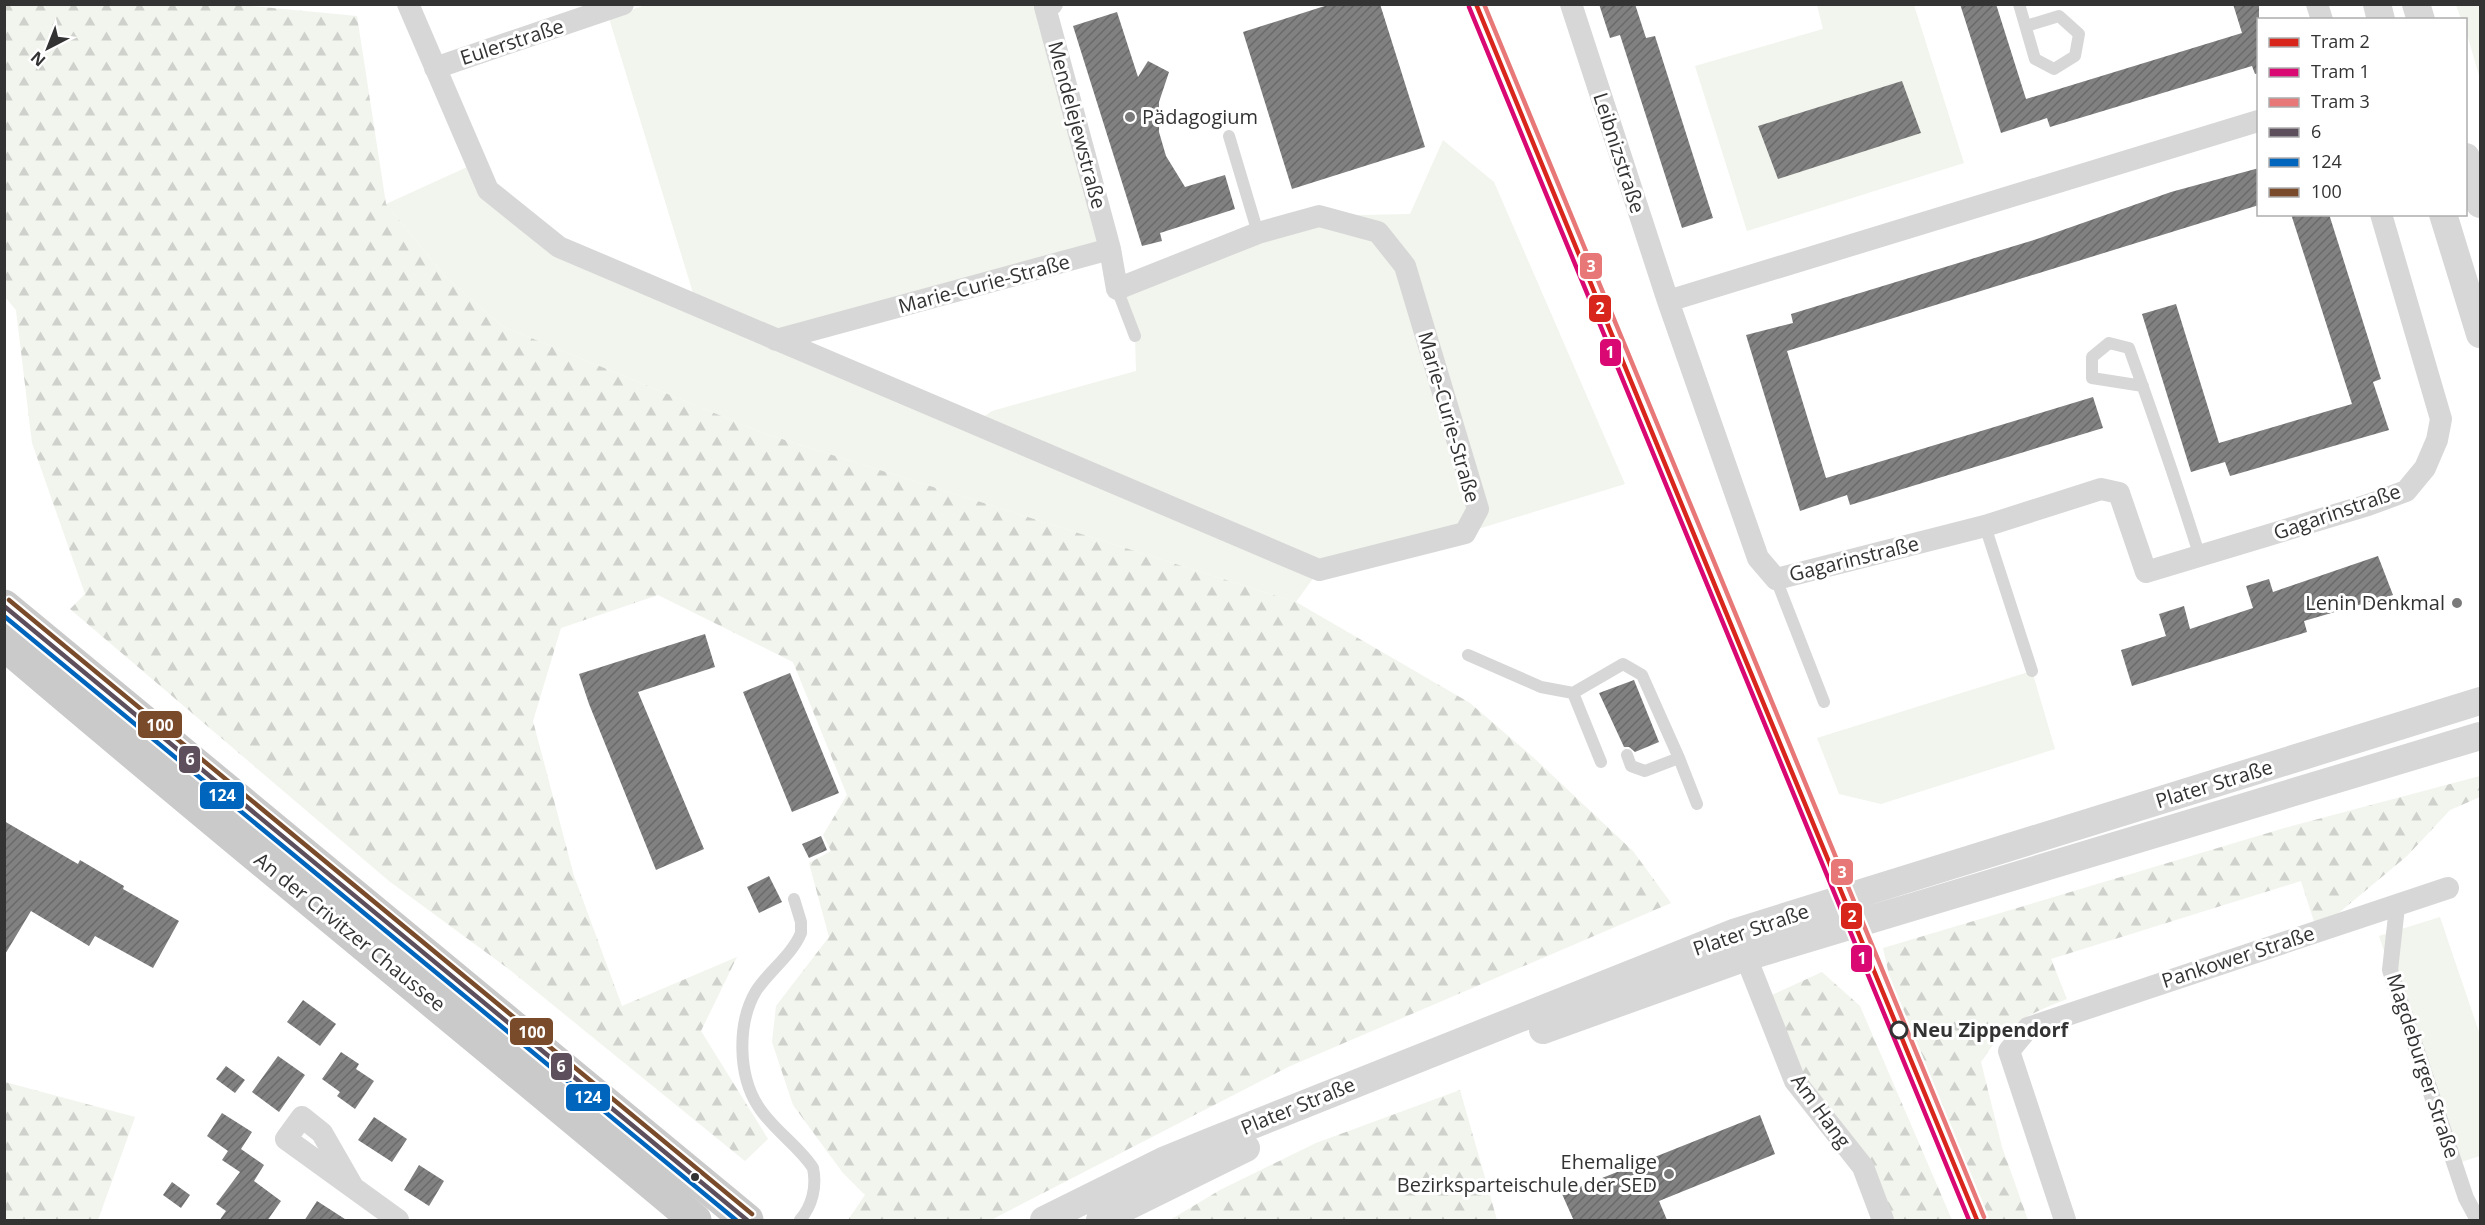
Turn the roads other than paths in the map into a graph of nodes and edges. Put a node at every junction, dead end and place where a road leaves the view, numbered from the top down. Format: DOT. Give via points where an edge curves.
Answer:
graph roads {
  1 [pos="408,4"];
  2 [pos="623,4"];
  3 [pos="1052,4"];
  4 [pos="1571,4"];
  5 [pos="2019,4"];
  6 [pos="2026,26"];
  7 [pos="435,68"];
  8 [pos="2257,122"];
  9 [pos="1229,136"];
  10 [pos="2467,160"];
  11 [pos="2481,204"];
  12 [pos="2382,216"];
  13 [pos="2444,216"];
  14 [pos="1258,233"];
  15 [pos="1110,249"];
  16 [pos="1118,289"];
  17 [pos="1668,301"];
  18 [pos="2481,334"];
  19 [pos="1135,336"];
  20 [pos="776,340"];
  21 [pos="2143,386"];
  22 [pos="1985,526"];
  23 [pos="2200,557"];
  24 [pos="1776,579"];
  25 [pos="4,606"];
  26 [pos="4,644"];
  27 [pos="1468,655"];
  28 [pos="2032,671"];
  29 [pos="1573,693"];
  30 [pos="2481,701"];
  31 [pos="1824,702"];
  32 [pos="2481,736"];
  33 [pos="1627,755"];
  34 [pos="1678,758"];
  35 [pos="1601,762"];
  36 [pos="1698,804"];
  37 [pos="2448,888"];
  38 [pos="794,899"];
  39 [pos="2397,907"];
  40 [pos="1741,944"];
  41 [pos="353,1187"];
  42 [pos="398,1221"];
  43 [pos="695,1221"];
  44 [pos="747,1221"];
  45 [pos="800,1221"];
  46 [pos="1044,1221"];
  47 [pos="1100,1221"];
  48 [pos="1883,1221"];
  49 [pos="2065,1221"];
  50 [pos="2478,1221"];
  1 -- 7 [label="street, Marie-Curie-Straße"];
  2 -- 7 [label="street, Eulerstraße"];
  3 -- 15 [label="street, Mendelejewstraße" via="1045,7"];
  4 -- 17 [label="street, Leibnizstraße"];
  5 -- 6 [label="lane"];
  6 -- 6 [label="lane" via="2035,59 2055,69 2075,56 2079,34 2059,16"];
  7 -- 20 [label="street, Marie-Curie-Straße" via="488,190 550,240"];
  8 -- 17 [label="street"];
  9 -- 14 [label="lane"];
  10 -- 11 [label="street"];
  12 -- 23 [label="street, Gagarinstraße" via="2442,419 2426,468 2406,491"];
  13 -- 18 [label="street"];
  14 -- 16 [label="street, Marie-Curie-Straße"];
  14 -- 20 [label="street, Marie-Curie-Straße" via="1319,216 1378,232 1405,266 1478,509 1465,533 1319,570"];
  15 -- 16 [label="street"];
  15 -- 20 [label="street, Marie-Curie-Straße"];
  16 -- 19 [label="lane"];
  17 -- 24 [label="street, Gagarinstraße" via="1758,558"];
  21 -- 21 [label="lane" via="2130,348 2109,343 2092,357 2092,378"];
  21 -- 23 [label="lane"];
  22 -- 23 [label="street, Gagarinstraße" via="2101,489 2118,493 2146,572"];
  22 -- 24 [label="street, Gagarinstraße"];
  22 -- 28 [label="lane"];
  24 -- 31 [label="lane"];
  25 -- 44 [label="main road, An der Crivitzer Chaussee"];
  26 -- 43 [label="main road, An der Crivitzer Chaussee"];
  27 -- 29 [label="lane" via="1541,687"];
  29 -- 34 [label="lane" via="1623,664 1642,675"];
  29 -- 35 [label="lane"];
  30 -- 40 [label="street, Plater Straße"];
  32 -- 40 [label="street, Plater Straße"];
  33 -- 34 [label="lane" via="1631,766 1645,771"];
  34 -- 36 [label="lane"];
  37 -- 39 [label="street, Pankower Straße"];
  38 -- 45 [label="lane" via="801,933 756,991 747,1013 743,1042 749,1084 758,1106 813,1168 812,1202"];
  39 -- 49 [label="street, Pankower Straße" via="2028,1028 2009,1052"];
  39 -- 50 [label="street, Magdeburger Straße" via="2390,970 2466,1198"];
  40 -- 46 [label="street, Plater Straße" via="1203,1145"];
  40 -- 47 [label="street, Plater Straße" via="1577,1017 1322,1114 1213,1162"];
  40 -- 48 [label="street, Am Hang" via="1795,1081 1863,1167"];
  41 -- 42 [label="street"];
}
